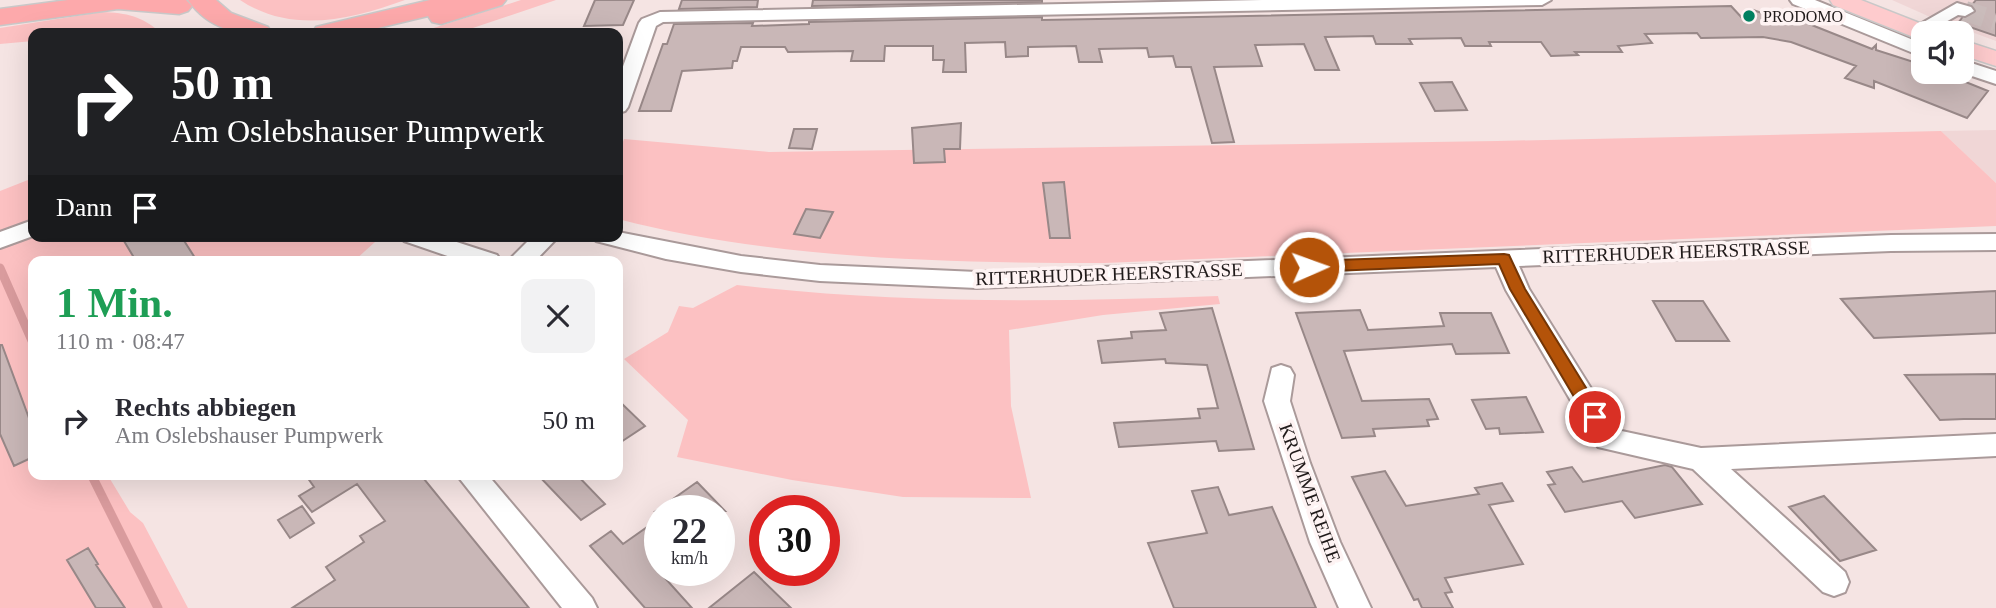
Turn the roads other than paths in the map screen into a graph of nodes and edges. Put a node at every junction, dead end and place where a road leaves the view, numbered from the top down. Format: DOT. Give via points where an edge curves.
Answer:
graph roads {
  1 [pos="22,0"];
  2 [pos="426,0"];
  3 [pos="462,0"];
  4 [pos="493,0"];
  5 [pos="1542,0"];
  6 [pos="1799,0"];
  7 [pos="1841,0"];
  8 [pos="1849,0"];
  9 [pos="184,2"];
  10 [pos="0,6"];
  11 [pos="1957,6"];
  12 [pos="1876,13"];
  13 [pos="0,18"];
  14 [pos="1941,21"];
  15 [pos="217,26"];
  16 [pos="376,28"];
  17 [pos="378,28"];
  18 [pos="380,28"];
  19 [pos="1911,32"];
  20 [pos="1911,35"];
  21 [pos="1974,51"];
  22 [pos="1996,59"];
  23 [pos="1974,70"];
  24 [pos="1996,78"];
  25 [pos="623,93"];
  26 [pos="28,230"];
  27 [pos="0,240"];
  28 [pos="623,241"];
  29 [pos="430,242"];
  30 [pos="541,242"];
  31 [pos="1996,242"];
  32 [pos="474,256"];
  33 [pos="526,256"];
  34 [pos="1504,259"];
  35 [pos="1281,375"];
  36 [pos="1996,445"];
  37 [pos="1701,459"];
  38 [pos="475,480"];
  39 [pos="1834,582"];
  40 [pos="581,608"];
  41 [pos="1355,608"];
  1 -- 10 [label="highway"];
  2 -- 16 [label="highway"];
  3 -- 17 [label="highway"];
  4 -- 18 [label="highway"];
  5 -- 25 [label="street" via="660,17 648,23"];
  6 -- 20 [label="street"];
  7 -- 12 [label="main road"];
  8 -- 12 [label="main road"];
  9 -- 13 [label="highway" via="118,1"];
  9 -- 15 [label="highway"];
  11 -- 14 [label="street"];
  12 -- 19 [label="main road"];
  21 -- 22 [label="main road"];
  23 -- 24 [label="street"];
  26 -- 27 [label="street"];
  28 -- 34 [label="street, RITTERHUDER HEERSTRASSE" via="741,264 820,273 977,280"];
  29 -- 32 [label="street"];
  30 -- 33 [label="street"];
  31 -- 34 [label="street, RITTERHUDER HEERSTRASSE"];
  34 -- 37 [label="street" via="1608,439"];
  35 -- 41 [label="street, KRUMME REIHE" via="1278,401 1296,463"];
  36 -- 37 [label="street"];
  37 -- 39 [label="street"];
  38 -- 40 [label="street"];
}
